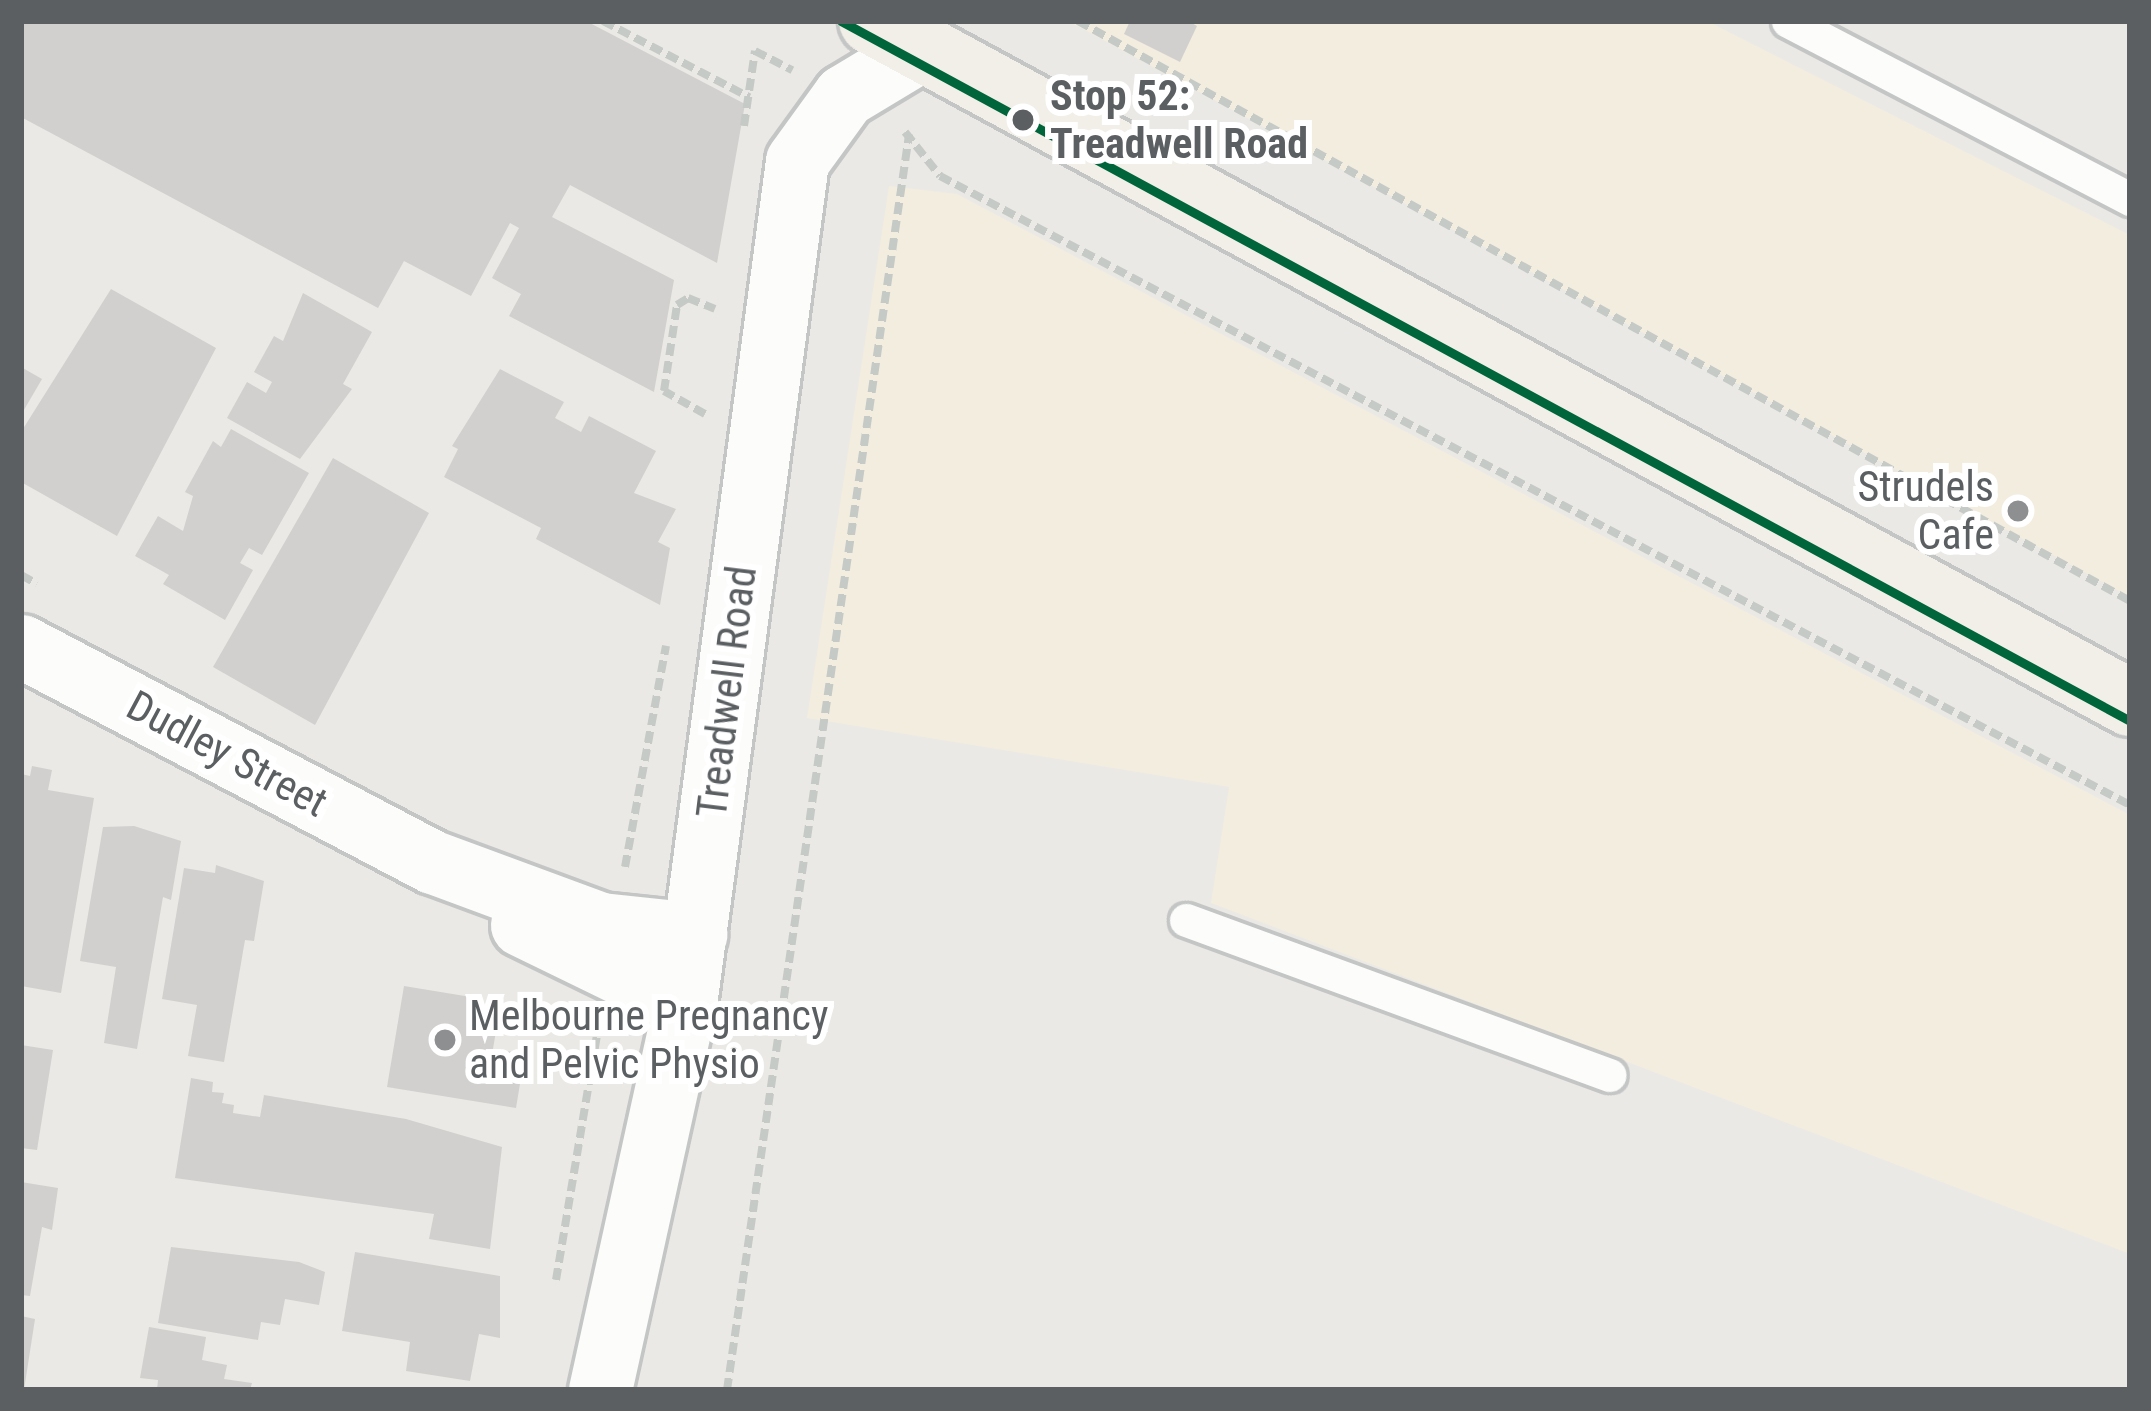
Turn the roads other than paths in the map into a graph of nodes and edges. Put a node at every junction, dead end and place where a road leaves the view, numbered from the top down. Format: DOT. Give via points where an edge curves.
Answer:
graph roads {
  1 [pos="1787,21"];
  2 [pos="898,35"];
  3 [pos="2130,199"];
  4 [pos="21,646"];
  5 [pos="2130,703"];
  6 [pos="1186,920"];
  7 [pos="695,934"];
  8 [pos="611,950"];
  9 [pos="685,1004"];
  10 [pos="1609,1075"];
  11 [pos="600,1390"];
  1 -- 3 [label="lane"];
  2 -- 5 [label="main road"];
  2 -- 7 [label="street, Treadwell Road" via="796,160"];
  4 -- 8 [label="street, Dudley Street"];
  6 -- 10 [label="lane"];
  7 -- 8 [label="street, Dudley Street"];
  7 -- 9 [label="street, Treadwell Road"];
  8 -- 9 [label="street, Dudley Street"];
  9 -- 11 [label="street, Treadwell Road"];
}
